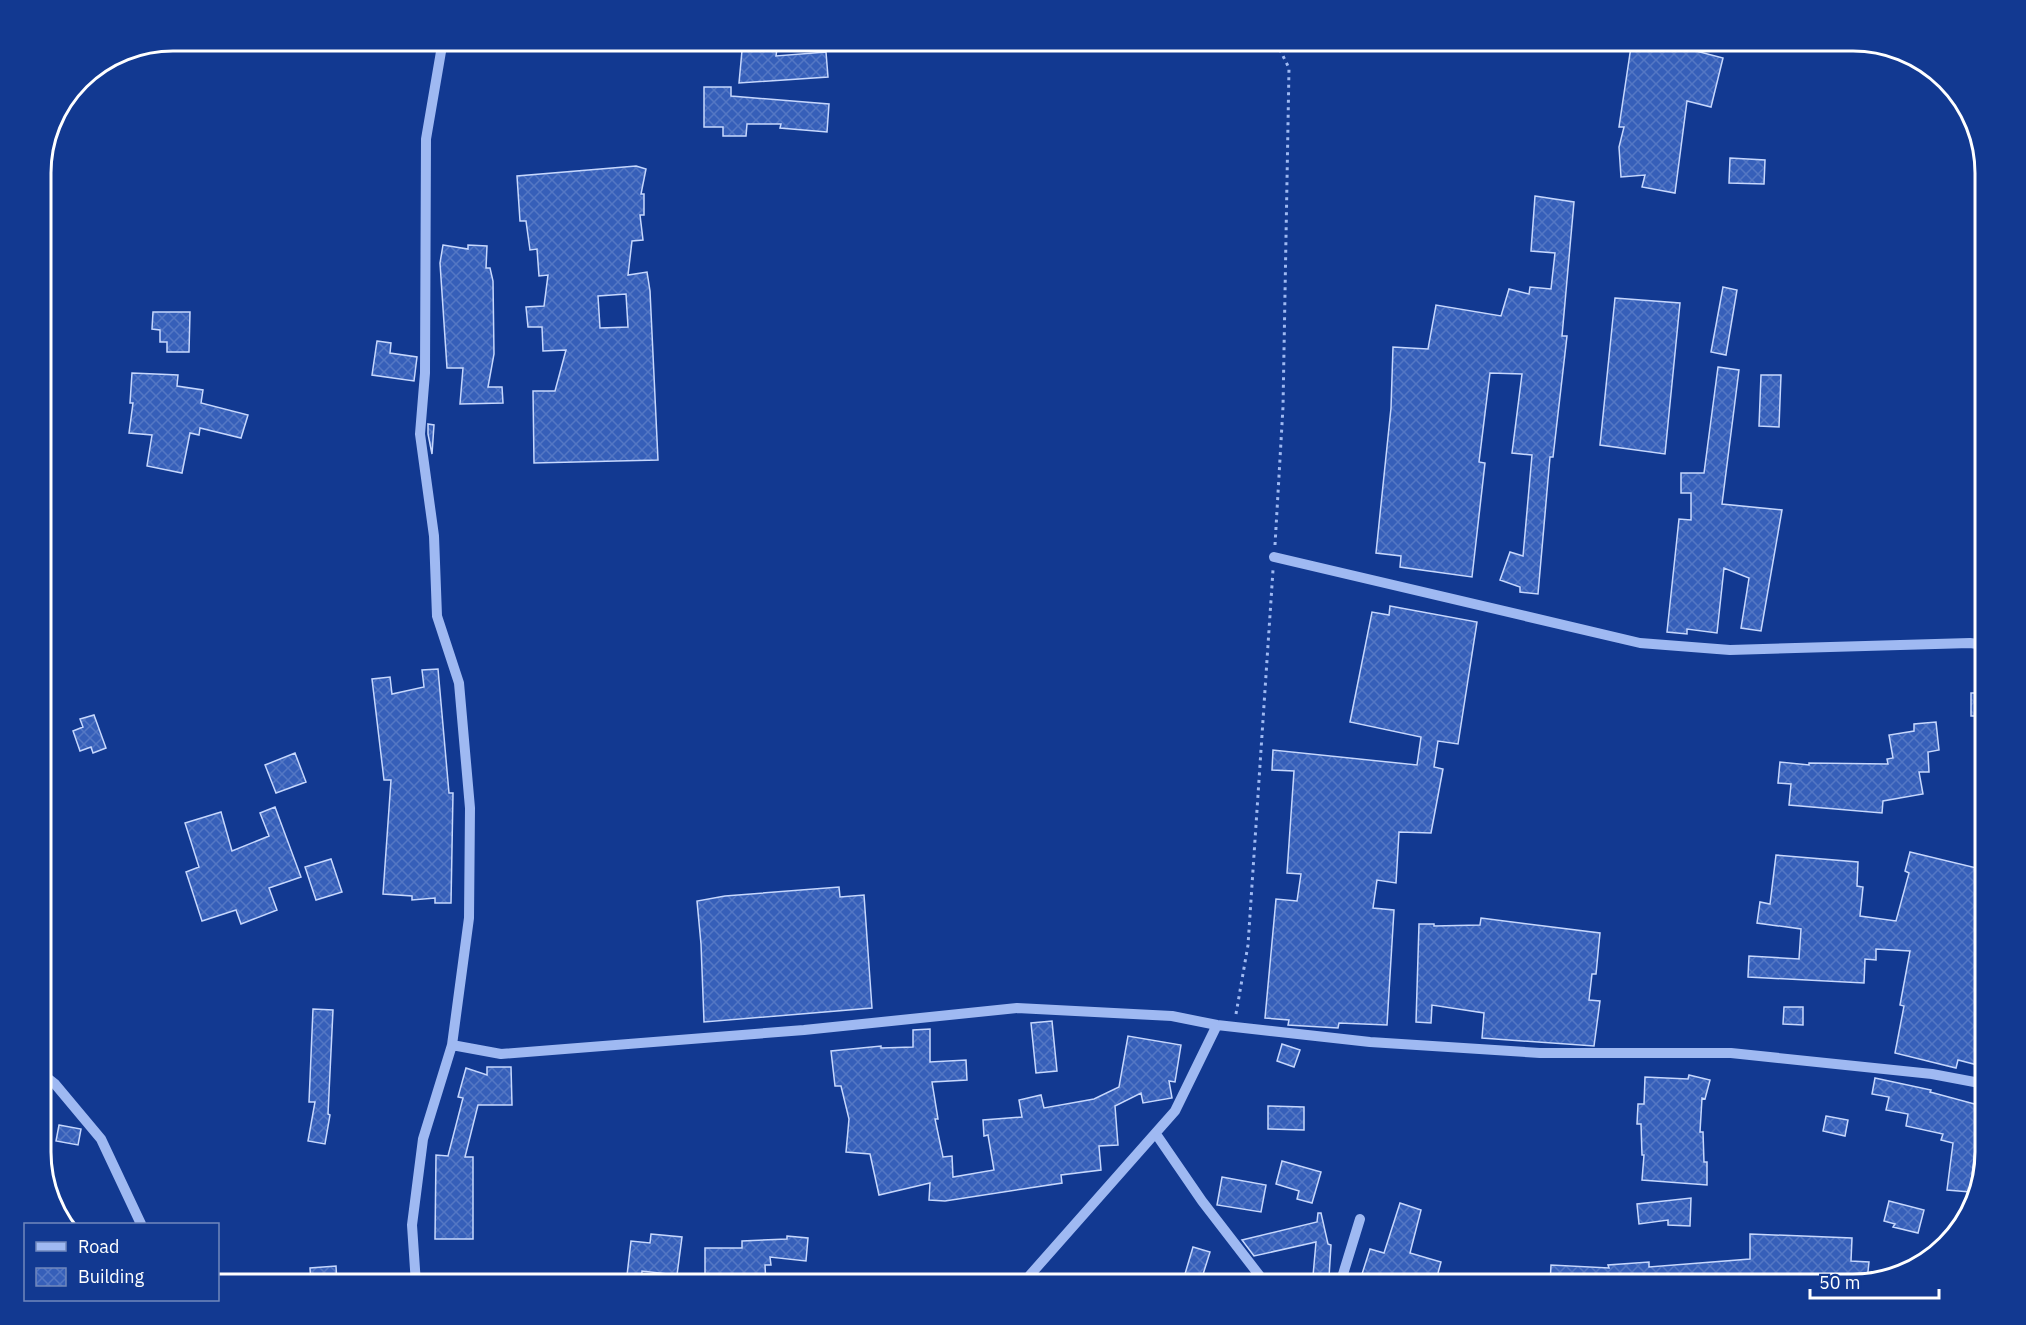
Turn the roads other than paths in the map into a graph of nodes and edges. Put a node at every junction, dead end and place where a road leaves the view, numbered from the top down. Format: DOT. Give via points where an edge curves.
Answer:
graph roads {
  1 [pos="441,51"];
  2 [pos="1274,557"];
  3 [pos="1975,644"];
  4 [pos="1217,1025"];
  5 [pos="452,1045"];
  6 [pos="51,1081"];
  7 [pos="1975,1082"];
  8 [pos="1156,1134"];
  9 [pos="1360,1219"];
  10 [pos="141,1223"];
  11 [pos="415,1274"];
  12 [pos="1031,1274"];
  13 [pos="1258,1274"];
  14 [pos="1343,1274"];
  1 -- 5 [label="street" via="426,139 425,373 420,434 434,536 437,616 459,683 470,808 469,918"];
  2 -- 3 [label="street" via="1640,643 1730,650"];
  4 -- 5 [label="street" via="1172,1016 1017,1008 501,1054"];
  4 -- 7 [label="street" via="1370,1042 1540,1053 1731,1053"];
  4 -- 8 [label="street" via="1175,1111"];
  5 -- 11 [label="street" via="423,1139 412,1225"];
  6 -- 10 [label="street" via="101,1138"];
  8 -- 12 [label="street"];
  8 -- 13 [label="street"];
  9 -- 14 [label="street"];
}
